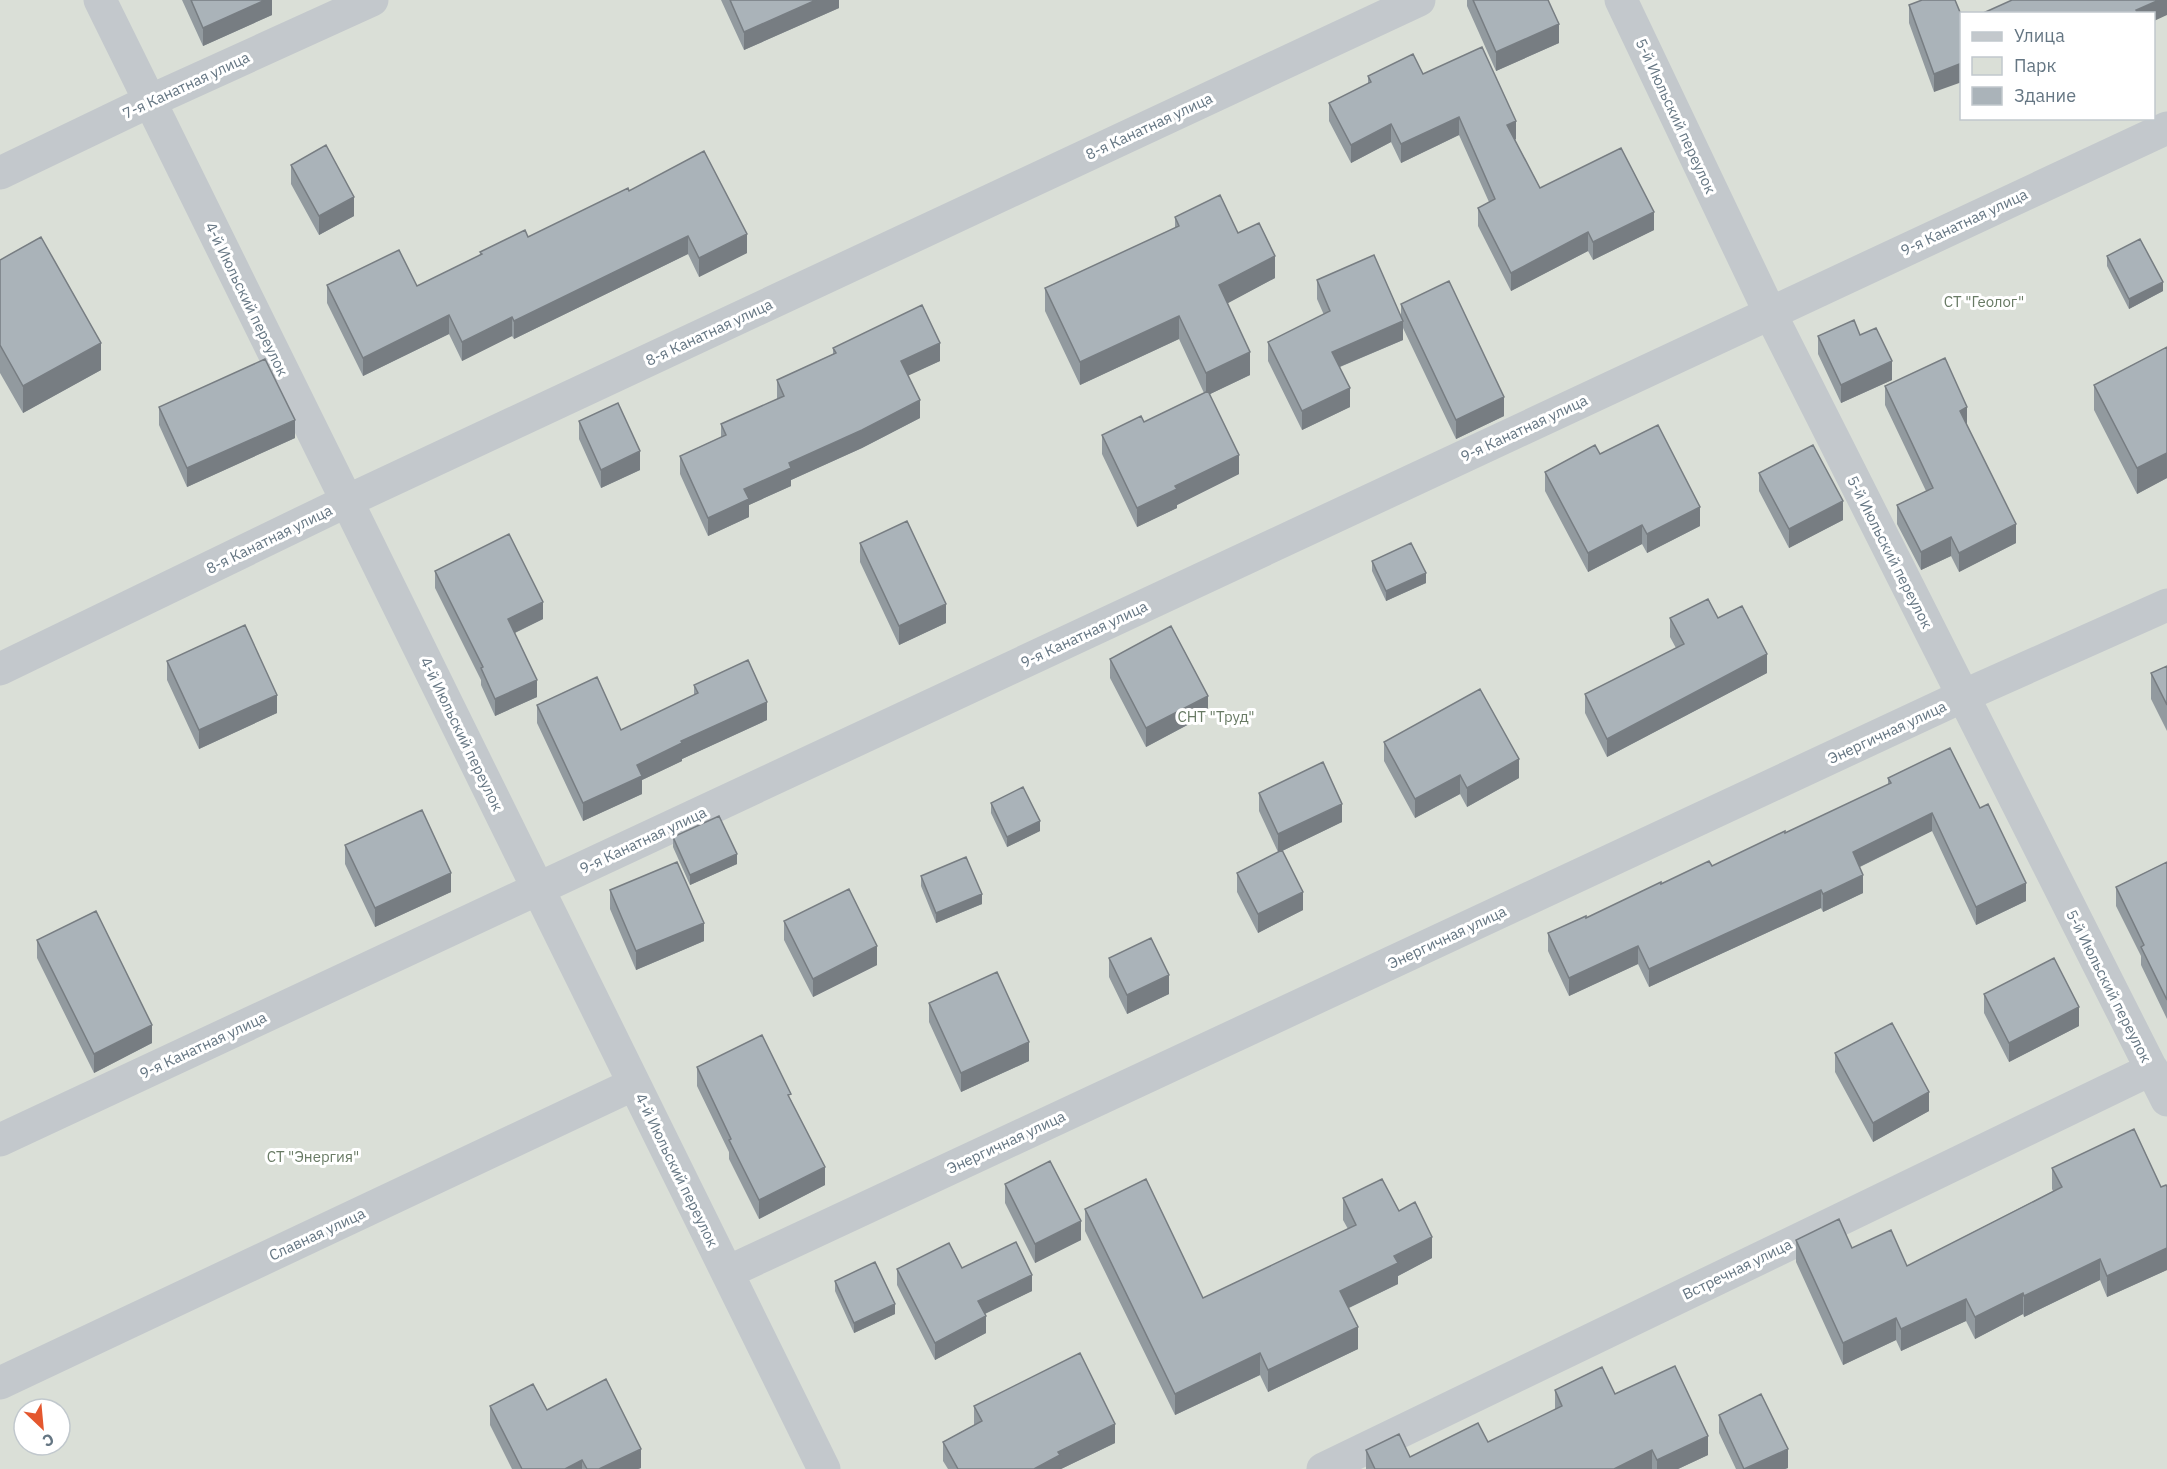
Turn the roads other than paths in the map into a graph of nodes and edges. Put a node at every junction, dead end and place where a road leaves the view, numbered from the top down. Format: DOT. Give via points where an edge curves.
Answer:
graph roads {
  1 [pos="100,0"];
  2 [pos="372,0"];
  3 [pos="1419,0"];
  4 [pos="1621,0"];
  5 [pos="150,101"];
  6 [pos="2167,128"];
  7 [pos="0,173"];
  8 [pos="1770,313"];
  9 [pos="348,501"];
  10 [pos="2167,605"];
  11 [pos="0,669"];
  12 [pos="1963,696"];
  13 [pos="538,889"];
  14 [pos="2151,1069"];
  15 [pos="634,1084"];
  16 [pos="2167,1100"];
  17 [pos="0,1140"];
  18 [pos="728,1272"];
  19 [pos="0,1383"];
  20 [pos="812,1465"];
  21 [pos="1323,1469"];
  1 -- 5 [label="lane, 4-й Июльский переулок"];
  2 -- 5 [label="lane, 7-я Канатная улица"];
  3 -- 9 [label="lane, 8-я Канатная улица"];
  4 -- 8 [label="lane, 5-й Июльский переулок"];
  5 -- 7 [label="lane, 7-я Канатная улица"];
  5 -- 9 [label="lane, 4-й Июльский переулок"];
  6 -- 8 [label="lane, 9-я Канатная улица"];
  8 -- 12 [label="lane, 5-й Июльский переулок"];
  8 -- 13 [label="lane, 9-я Канатная улица"];
  9 -- 11 [label="lane, 8-я Канатная улица"];
  9 -- 13 [label="lane, 4-й Июльский переулок"];
  10 -- 12 [label="lane, Энергичная улица"];
  12 -- 14 [label="lane, 5-й Июльский переулок"];
  12 -- 18 [label="lane, Энергичная улица"];
  13 -- 15 [label="lane, 4-й Июльский переулок"];
  13 -- 17 [label="lane, 9-я Канатная улица"];
  14 -- 16 [label="lane, 5-й Июльский переулок"];
  14 -- 21 [label="lane, Встречная улица"];
  15 -- 18 [label="lane, 4-й Июльский переулок"];
  15 -- 19 [label="lane, Славная улица"];
  18 -- 20 [label="lane, 4-й Июльский переулок"];
}
